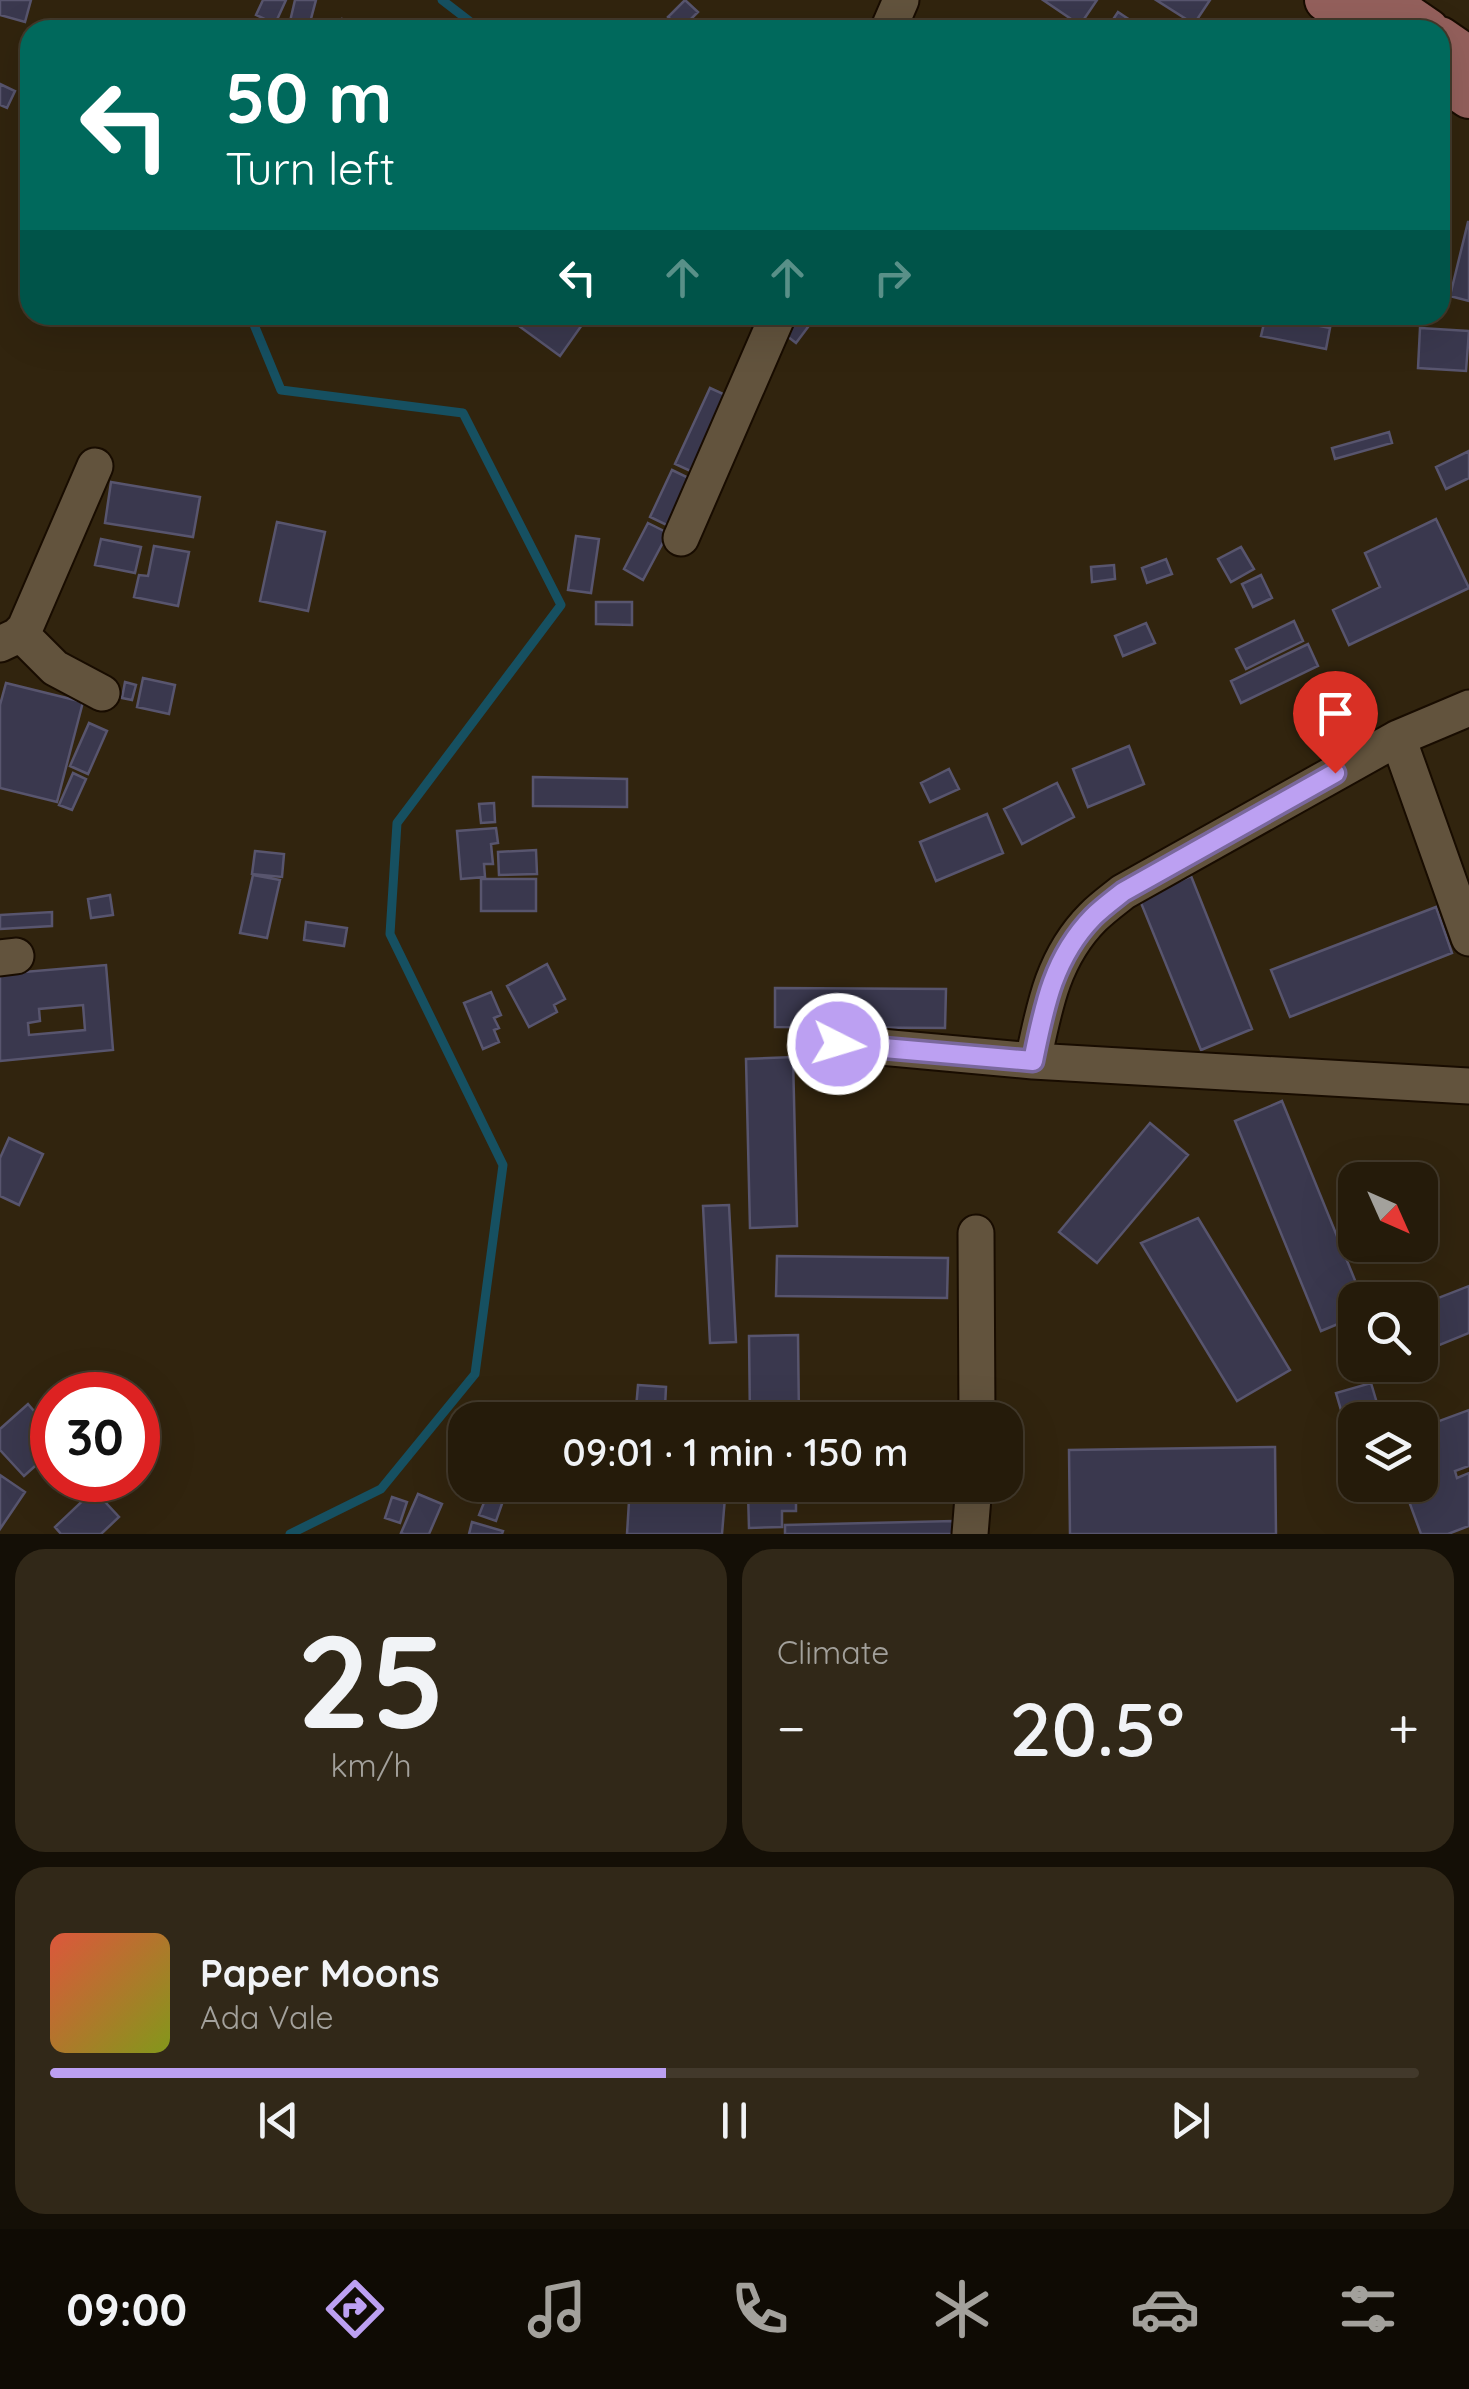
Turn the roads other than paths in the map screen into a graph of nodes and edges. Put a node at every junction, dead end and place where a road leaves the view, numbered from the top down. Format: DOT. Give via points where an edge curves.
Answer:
graph roads {
  1 [pos="1326,0"];
  2 [pos="1384,0"];
  3 [pos="1356,20"];
  4 [pos="1413,20"];
  5 [pos="774,325"];
  6 [pos="96,466"];
  7 [pos="681,538"];
  8 [pos="10,639"];
  9 [pos="102,693"];
  10 [pos="1469,708"];
  11 [pos="1398,738"];
  12 [pos="1469,938"];
  13 [pos="838,1044"];
  14 [pos="1033,1061"];
  15 [pos="1469,1086"];
  16 [pos="976,1233"];
  17 [pos="977,1402"];
  18 [pos="973,1502"];
  19 [pos="970,1534"];
  1 -- 3 [label="main road"];
  2 -- 4 [label="main road"];
  5 -- 7 [label="street"];
  6 -- 8 [label="street" via="24,628"];
  8 -- 9 [label="street"];
  10 -- 11 [label="street"];
  11 -- 12 [label="street"];
  11 -- 14 [label="street" via="1123,892 1093,916 1065,952 1050,986"];
  13 -- 14 [label="street"];
  14 -- 15 [label="street"];
  16 -- 17 [label="street"];
  18 -- 19 [label="street"];
}
